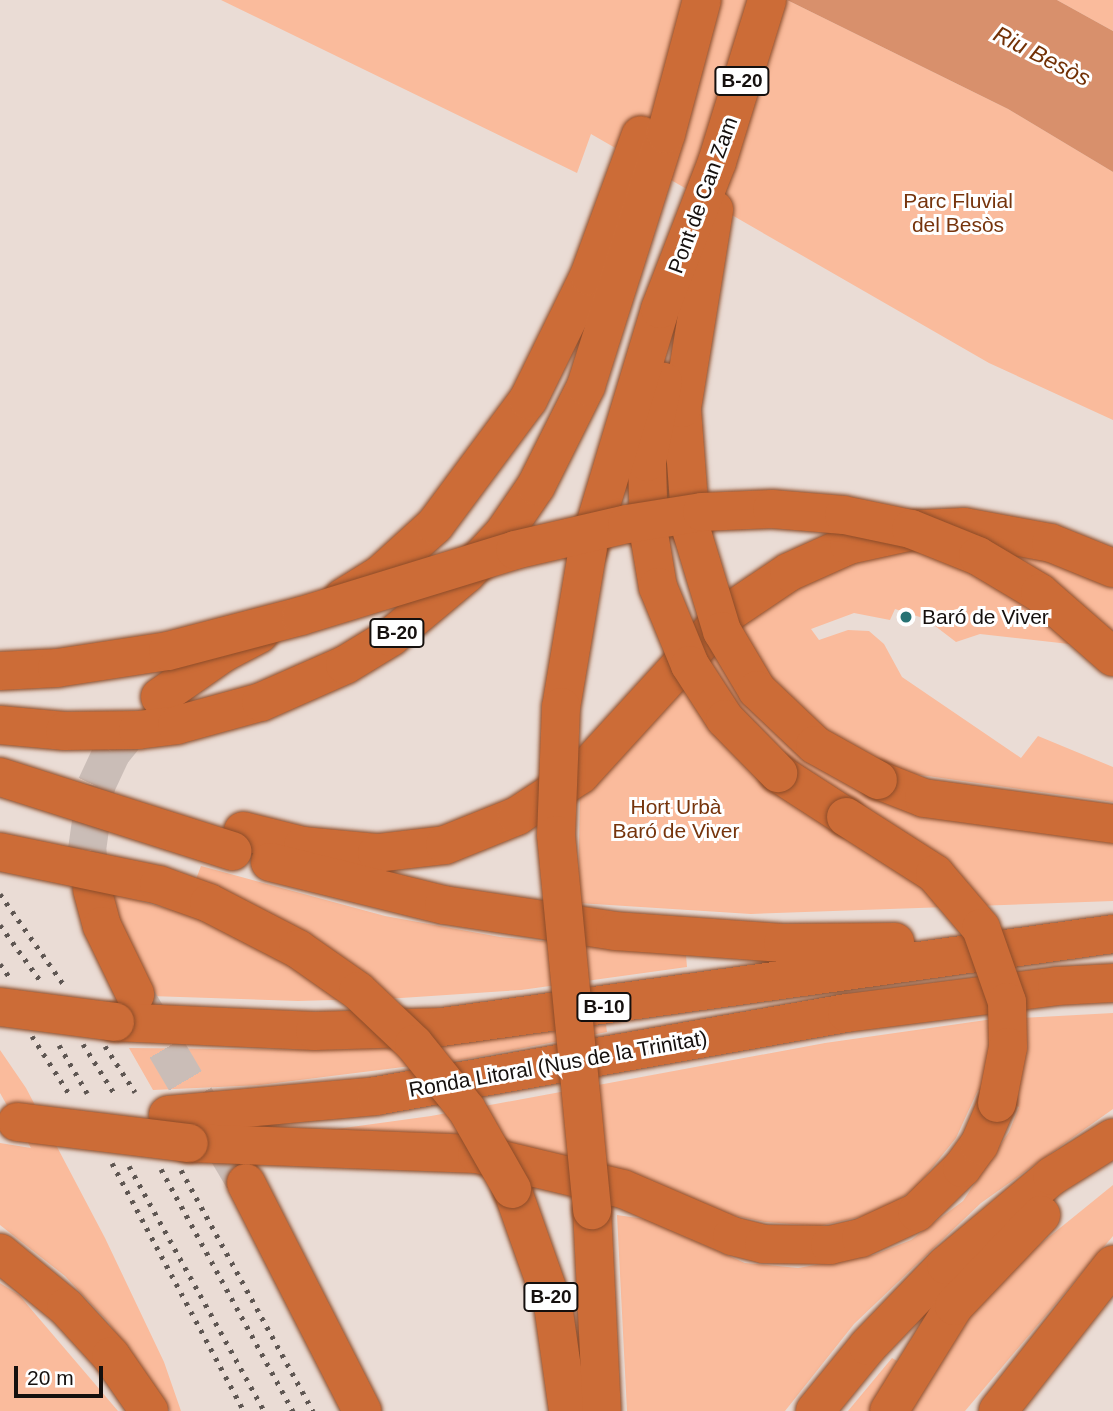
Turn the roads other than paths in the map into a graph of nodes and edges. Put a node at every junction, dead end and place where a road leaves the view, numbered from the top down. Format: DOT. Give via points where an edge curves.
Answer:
graph roads {
  1 [pos="695,0"];
  2 [pos="702,0"];
  3 [pos="767,0"];
  4 [pos="604,283"];
  5 [pos="680,317"];
  6 [pos="1113,568"];
  7 [pos="1113,657"];
  8 [pos="0,671"];
  9 [pos="160,697"];
  10 [pos="0,724"];
  11 [pos="14,782"];
  12 [pos="1113,824"];
  13 [pos="237,841"];
  14 [pos="0,852"];
  15 [pos="92,889"];
  16 [pos="1101,935"];
  17 [pos="1113,984"];
  18 [pos="0,1007"];
  19 [pos="125,1008"];
  20 [pos="7,1115"];
  21 [pos="178,1129"];
  22 [pos="1113,1138"];
  23 [pos="1113,1154"];
  24 [pos="246,1182"];
  25 [pos="0,1252"];
  26 [pos="1113,1265"];
  27 [pos="1113,1302"];
  28 [pos="149,1411"];
  29 [pos="362,1411"];
  30 [pos="568,1411"];
  31 [pos="602,1411"];
  32 [pos="815,1411"];
  33 [pos="889,1411"];
  34 [pos="1000,1411"];
  1 -- 4 [label="highway"];
  2 -- 4 [label="highway, B-20"];
  3 -- 5 [label="highway, Pont de Can Zam / B-20" via="718,162"];
  4 -- 9 [label="highway" via="465,489 407,553 348,595 223,653"];
  4 -- 10 [label="highway, B-20" via="586,386 536,485 504,533 466,573 391,637 299,688 177,725 65,731"];
  5 -- 12 [label="highway, bridge" via="691,529 714,611 757,690 815,745 878,780 924,798"];
  5 -- 21 [label="highway, bridge" via="650,435 649,534 658,587 690,665 725,719 778,773 935,874 981,928 1007,1002 1008,1047 997,1103 979,1145 925,1205 892,1226 830,1245 764,1244 732,1236 623,1189 477,1154"];
  5 -- 31 [label="highway, B-20, bridge" via="588,548 561,707 556,835 592,1210"];
  6 -- 13 [label="highway" via="1051,542 964,527 908,531 849,545 789,572 728,613 580,775 517,816 445,845 377,853"];
  7 -- 8 [label="highway, bridge" via="1040,593 967,551 890,524 772,509 702,512 627,524 515,550 301,616 168,651"];
  11 -- 13 [label="highway, bridge"];
  13 -- 16 [label="highway" via="444,905 615,931 783,943"];
  14 -- 30 [label="highway, B-20, bridge" via="159,885 209,903 298,948 358,991 414,1044 467,1110 512,1188 553,1305"];
  15 -- 19 [label="highway"];
  16 -- 19 [label="highway, B-10" via="442,1027 315,1031"];
  17 -- 21 [label="highway, Ronda Litoral (Nus de la Trinitat) / B-10" via="1057,986 847,1013"];
  18 -- 19 [label="highway, B-10, bridge"];
  20 -- 21 [label="highway, bridge"];
  22 -- 32 [label="highway" via="1052,1176 946,1265 868,1346"];
  23 -- 33 [label="highway" via="1011,1242 954,1306"];
  24 -- 29 [label="highway"];
  25 -- 28 [label="highway" via="66,1307 111,1356"];
  26 -- 34 [label="highway"];
  27 -- 34 [label="highway"];
}
